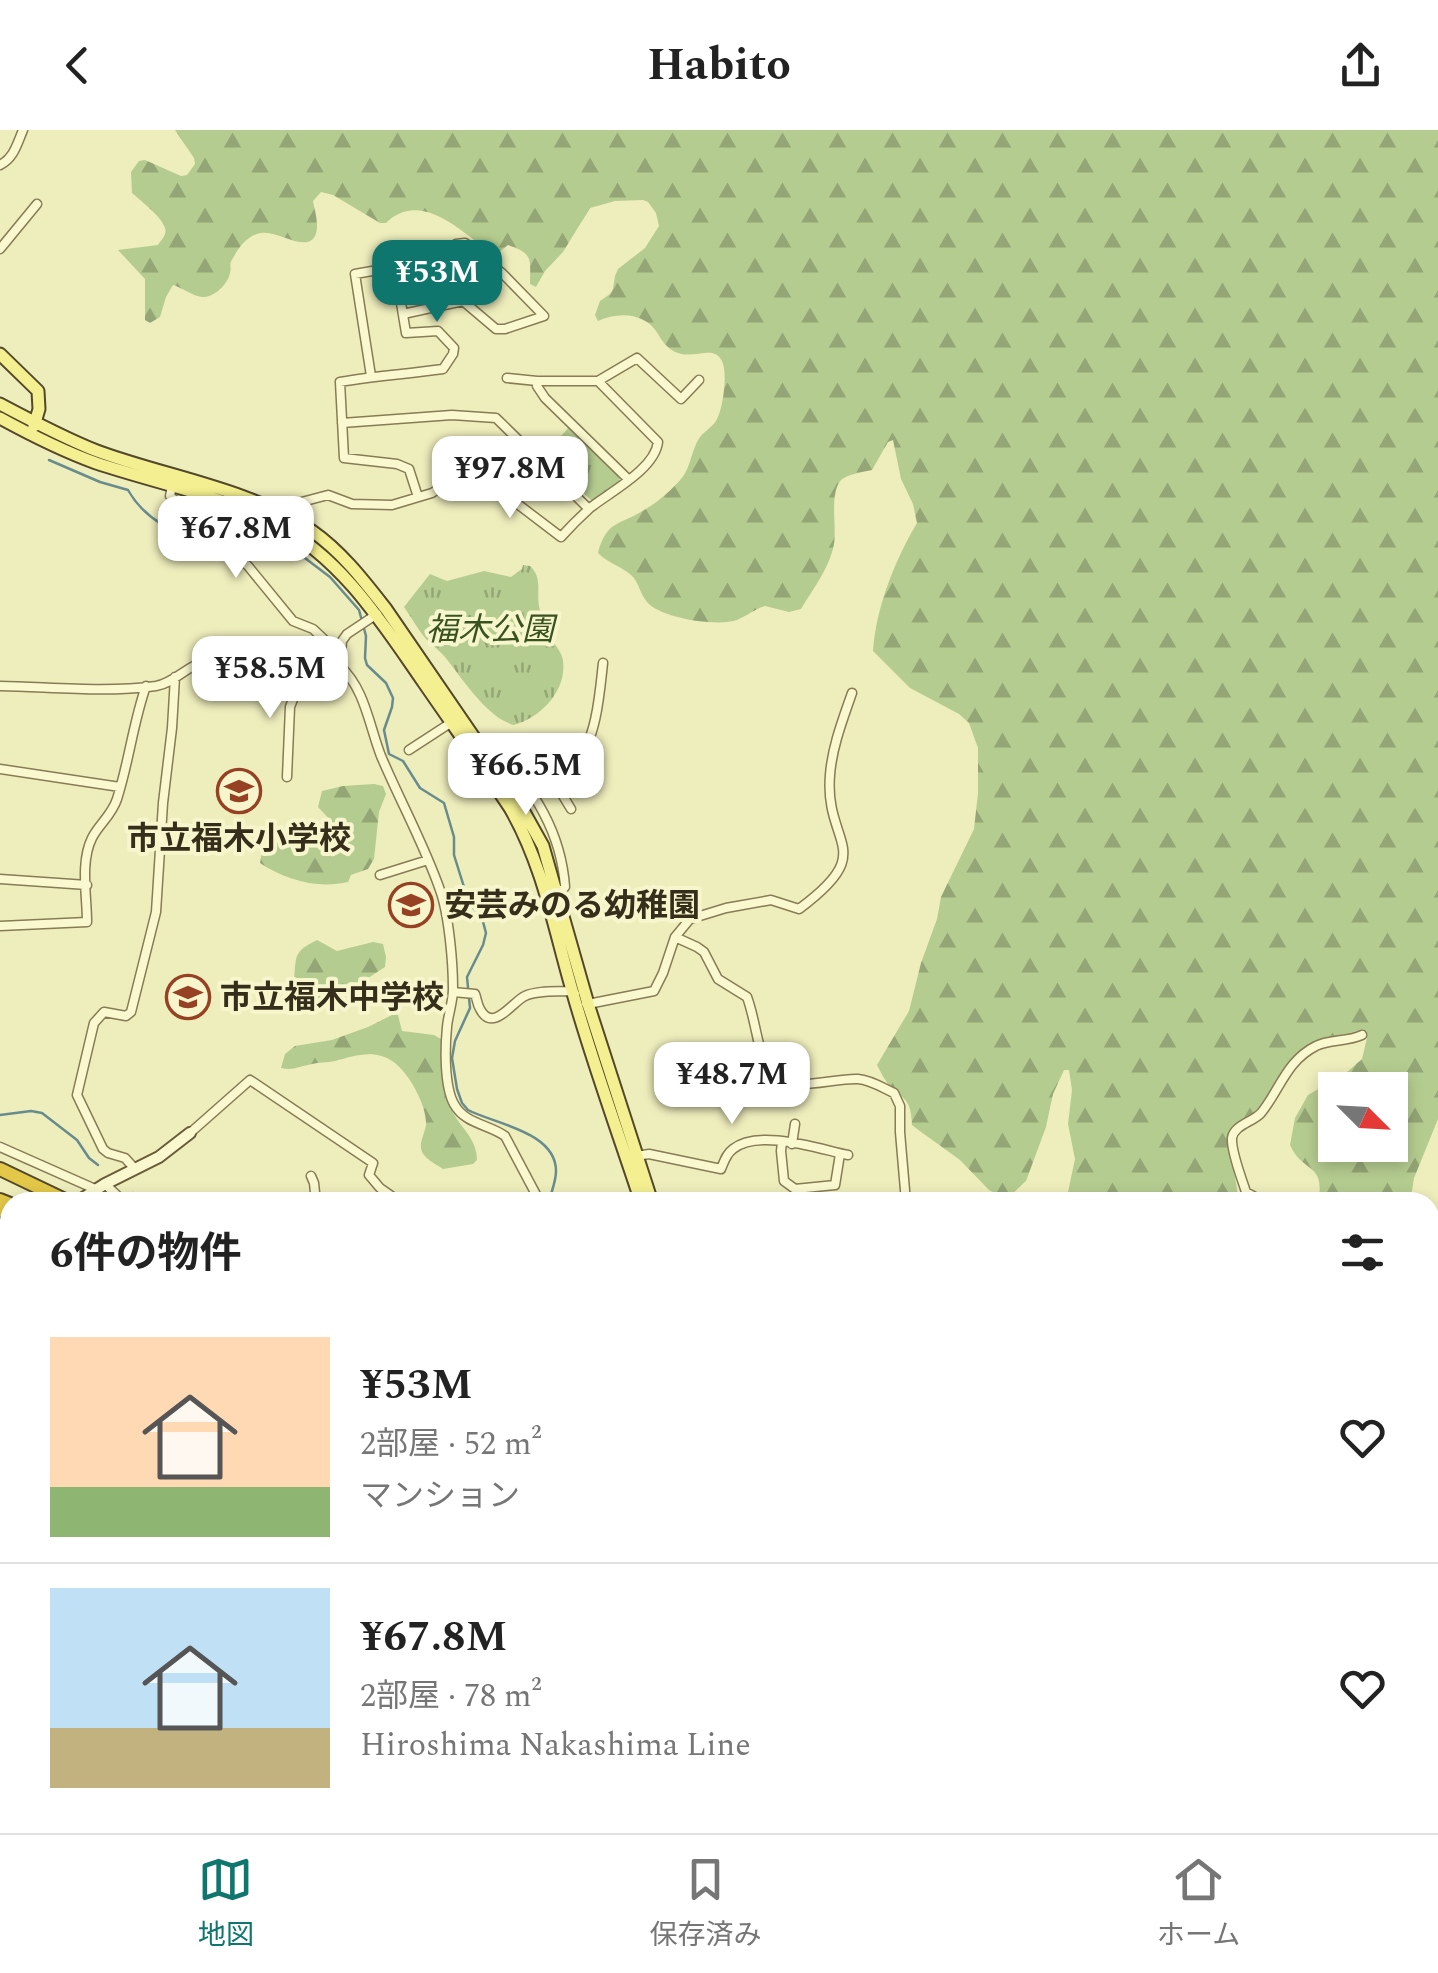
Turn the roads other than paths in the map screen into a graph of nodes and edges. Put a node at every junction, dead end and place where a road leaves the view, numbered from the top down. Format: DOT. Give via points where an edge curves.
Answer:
graph roads {
  1 [pos="23,130"];
  2 [pos="0,165"];
  3 [pos="37,204"];
  4 [pos="0,249"];
  5 [pos="463,301"];
  6 [pos="403,314"];
  7 [pos="0,354"];
  8 [pos="371,376"];
  9 [pos="507,378"];
  10 [pos="699,380"];
  11 [pos="538,381"];
  12 [pos="598,381"];
  13 [pos="0,404"];
  14 [pos="0,418"];
  15 [pos="342,424"];
  16 [pos="32,428"];
  17 [pos="629,480"];
  18 [pos="172,486"];
  19 [pos="418,497"];
  20 [pos="590,508"];
  21 [pos="278,518"];
  22 [pos="381,611"];
  23 [pos="341,649"];
  24 [pos="602,663"];
  25 [pos="340,666"];
  26 [pos="301,669"];
  27 [pos="175,677"];
  28 [pos="0,686"];
  29 [pos="146,686"];
  30 [pos="852,693"];
  31 [pos="456,719"];
  32 [pos="409,750"];
  33 [pos="501,750"];
  34 [pos="488,758"];
  35 [pos="0,769"];
  36 [pos="550,776"];
  37 [pos="287,777"];
  38 [pos="120,787"];
  39 [pos="570,809"];
  40 [pos="428,860"];
  41 [pos="380,875"];
  42 [pos="0,879"];
  43 [pos="87,885"];
  44 [pos="552,896"];
  45 [pos="0,926"];
  46 [pos="675,937"];
  47 [pos="572,991"];
  48 [pos="453,992"];
  49 [pos="583,1006"];
  50 [pos="1362,1035"];
  51 [pos="796,1124"];
  52 [pos="190,1133"];
  53 [pos="787,1143"];
  54 [pos="0,1148"];
  55 [pos="632,1158"];
  56 [pos="0,1169"];
  57 [pos="135,1169"];
  58 [pos="311,1176"];
  59 [pos="98,1188"];
  60 [pos="50,1192"];
  61 [pos="91,1192"];
  62 [pos="105,1192"];
  63 [pos="315,1192"];
  64 [pos="386,1192"];
  65 [pos="535,1192"];
  66 [pos="639,1192"];
  67 [pos="647,1192"];
  68 [pos="905,1192"];
  69 [pos="1246,1192"];
  1 -- 2 [label="street" via="14,153"];
  3 -- 4 [label="street"];
  5 -- 5 [label="street" via="496,329 544,316 465,243 456,244 438,267"];
  5 -- 6 [label="street"];
  6 -- 8 [label="street" via="406,333 438,330 454,354 443,370"];
  6 -- 8 [label="street" via="395,267 355,274"];
  7 -- 16 [label="main road" via="38,391"];
  8 -- 15 [label="street" via="340,382"];
  9 -- 11 [label="street"];
  10 -- 12 [label="street" via="680,399 637,358"];
  11 -- 12 [label="street"];
  11 -- 17 [label="street" via="545,398"];
  12 -- 17 [label="street" via="658,442"];
  13 -- 16 [label="main road"];
  14 -- 16 [label="main road"];
  15 -- 19 [label="street" via="344,458 409,468"];
  15 -- 20 [label="street" via="496,418"];
  16 -- 18 [label="main road" via="92,461"];
  16 -- 21 [label="main road" via="237,496"];
  17 -- 20 [label="street"];
  18 -- 21 [label="main road"];
  18 -- 23 [label="street" via="170,496 248,566 294,621"];
  19 -- 20 [label="street" via="466,476 494,486 560,537"];
  19 -- 21 [label="street" via="392,506 328,496 294,504"];
  21 -- 22 [label="main road" via="312,531 339,553"];
  22 -- 23 [label="street" via="347,634"];
  22 -- 31 [label="main road"];
  23 -- 25 [label="street"];
  24 -- 36 [label="street" via="596,713 582,752"];
  25 -- 26 [label="street"];
  25 -- 40 [label="street" via="361,696"];
  26 -- 27 [label="street" via="205,661"];
  26 -- 37 [label="street" via="290,707"];
  27 -- 29 [label="street"];
  27 -- 57 [label="street" via="156,912 131,1012 98,1016 77,1095 103,1149"];
  28 -- 29 [label="street"];
  29 -- 38 [label="street"];
  30 -- 46 [label="street" via="830,774 845,856 841,870 799,909 771,900 726,908 690,920"];
  31 -- 32 [label="street"];
  31 -- 34 [label="main road"];
  31 -- 44 [label="main road" via="526,835"];
  33 -- 34 [label="street"];
  33 -- 36 [label="street" via="526,748"];
  33 -- 44 [label="street" via="554,833 565,888"];
  34 -- 44 [label="main road" via="543,846"];
  35 -- 38 [label="street"];
  36 -- 39 [label="street"];
  38 -- 43 [label="street" via="90,842"];
  40 -- 41 [label="street"];
  40 -- 48 [label="street" via="444,905"];
  42 -- 43 [label="street"];
  43 -- 45 [label="street" via="87,922"];
  44 -- 47 [label="main road"];
  44 -- 49 [label="main road"];
  46 -- 49 [label="street" via="654,991"];
  46 -- 68 [label="street" via="704,952 718,979 747,997 775,1080 796,1085 862,1079 894,1094"];
  47 -- 48 [label="street" via="525,996 501,1017 480,1010 475,994"];
  47 -- 49 [label="main road"];
  48 -- 65 [label="street" via="446,1042 456,1108 505,1136"];
  49 -- 55 [label="main road"];
  50 -- 69 [label="street" via="1311,1048 1260,1114 1235,1132"];
  51 -- 53 [label="street"];
  52 -- 57 [label="street"];
  52 -- 64 [label="street" via="250,1080 373,1164 369,1175"];
  53 -- 53 [label="street" via="844,1154 835,1185 795,1188 784,1181 780,1151"];
  53 -- 55 [label="street" via="747,1142 728,1154 721,1169 650,1154"];
  54 -- 59 [label="street"];
  55 -- 66 [label="main road"];
  55 -- 67 [label="main road"];
  56 -- 60 [label="highway"];
  57 -- 59 [label="street"];
  58 -- 63 [label="street"];
  59 -- 61 [label="street"];
  59 -- 62 [label="street"];
}
